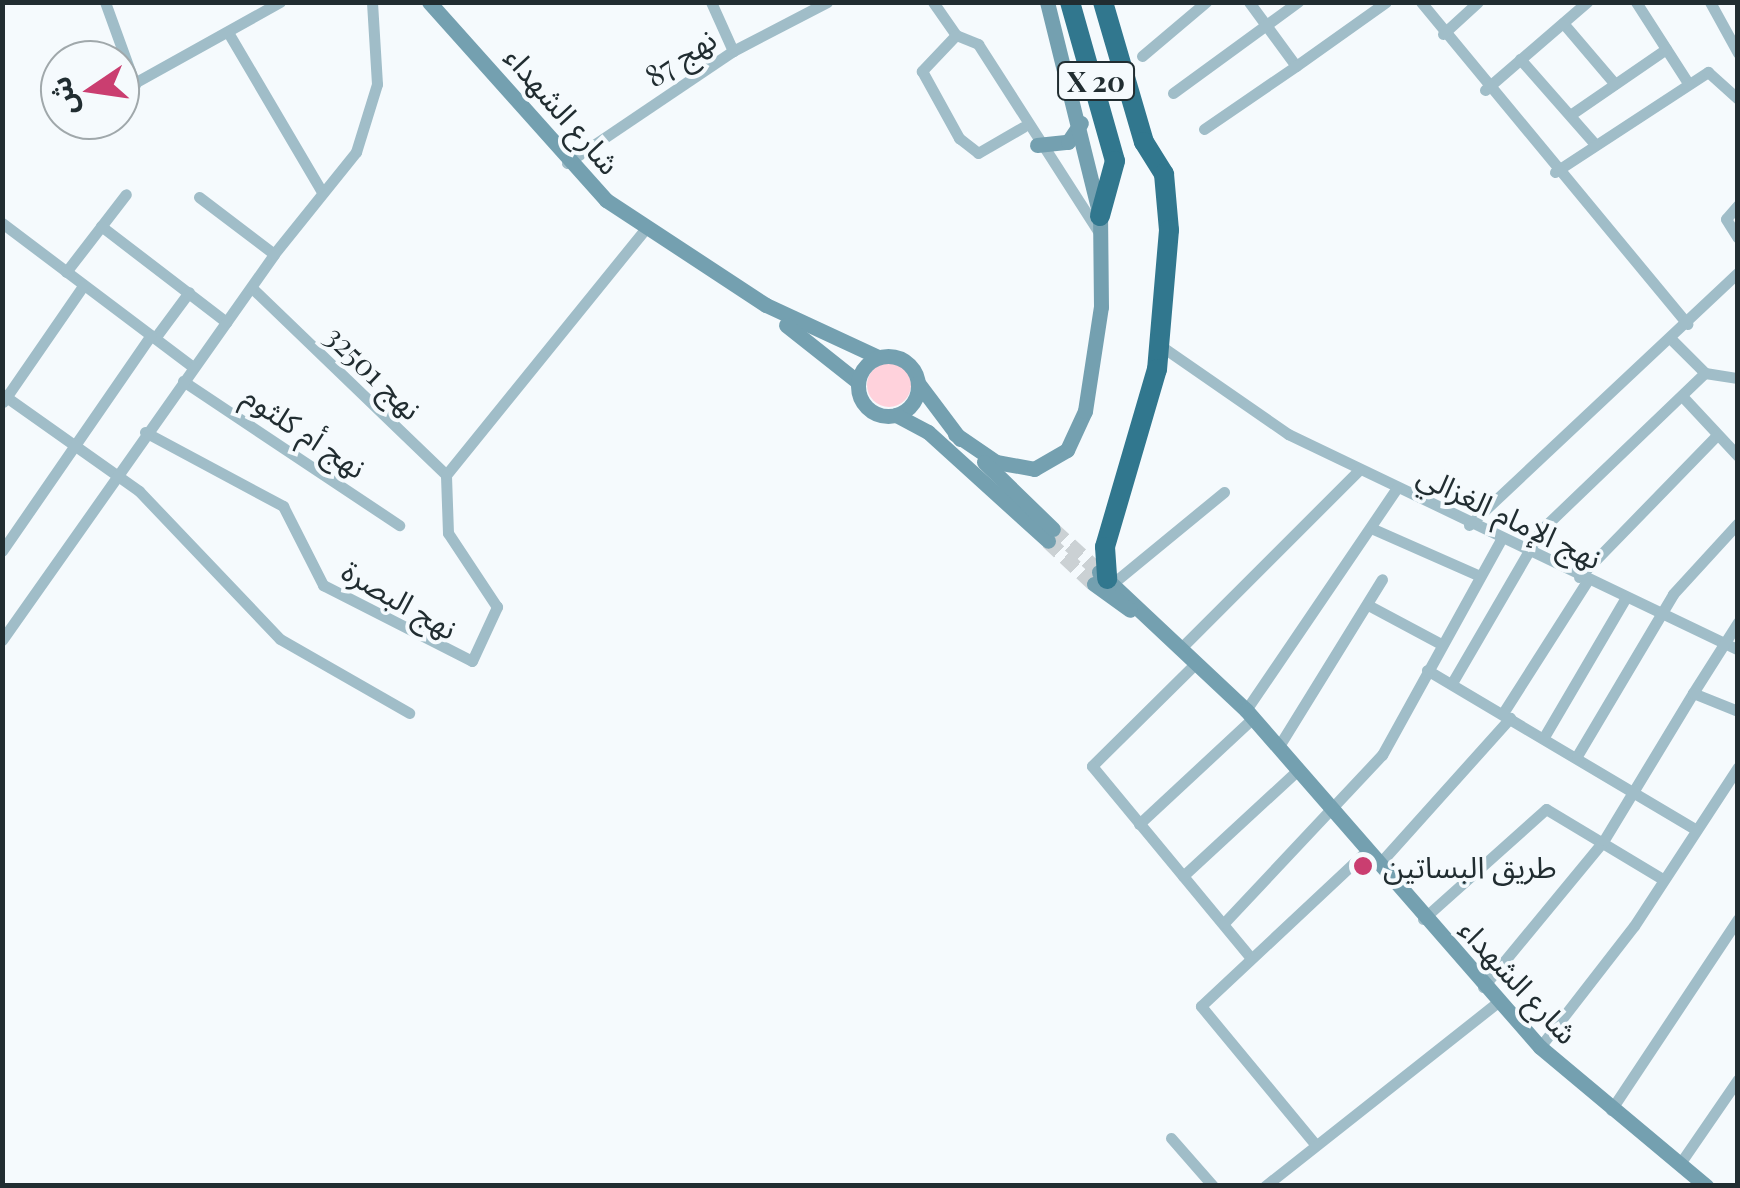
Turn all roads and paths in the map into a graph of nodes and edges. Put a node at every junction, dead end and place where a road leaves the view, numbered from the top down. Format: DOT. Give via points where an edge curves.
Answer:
graph roads {
  1 [pos="105,2"];
  2 [pos="280,2"];
  3 [pos="372,2"];
  4 [pos="430,2"];
  5 [pos="711,2"];
  6 [pos="827,2"];
  7 [pos="932,2"];
  8 [pos="1047,2"];
  9 [pos="1070,2"];
  10 [pos="1102,2"];
  11 [pos="1248,2"];
  12 [pos="1298,2"];
  13 [pos="1386,2"];
  14 [pos="1421,2"];
  15 [pos="1478,2"];
  16 [pos="1587,2"];
  17 [pos="1636,2"];
  18 [pos="1714,4"];
  19 [pos="1196,5"];
  20 [pos="1563,23"];
  21 [pos="1267,26"];
  22 [pos="228,34"];
  23 [pos="1443,34"];
  24 [pos="956,35"];
  25 [pos="119,40"];
  26 [pos="1666,49"];
  27 [pos="732,51"];
  28 [pos="1738,53"];
  29 [pos="1142,56"];
  30 [pos="1520,59"];
  31 [pos="1296,66"];
  32 [pos="140,83"];
  33 [pos="1615,84"];
  34 [pos="1688,84"];
  35 [pos="1485,90"];
  36 [pos="1173,93"];
  37 [pos="1738,99"];
  38 [pos="1573,113"];
  39 [pos="1082,123"];
  40 [pos="1023,126"];
  41 [pos="1204,129"];
  42 [pos="1595,144"];
  43 [pos="1037,145"];
  44 [pos="567,163"];
  45 [pos="1556,172"];
  46 [pos="322,192"];
  47 [pos="126,194"];
  48 [pos="199,197"];
  49 [pos="1738,205"];
  50 [pos="101,226"];
  51 [pos="6,227"];
  52 [pos="1101,227"];
  53 [pos="645,229"];
  54 [pos="1738,238"];
  55 [pos="2,242"];
  56 [pos="274,254"];
  57 [pos="66,272"];
  58 [pos="1738,272"];
  59 [pos="83,286"];
  60 [pos="252,288"];
  61 [pos="189,292"];
  62 [pos="766,305"];
  63 [pos="226,322"];
  64 [pos="1688,324"];
  65 [pos="153,337"];
  66 [pos="1672,340"];
  67 [pos="1161,346"];
  68 [pos="878,358"];
  69 [pos="193,366"];
  70 [pos="1706,373"];
  71 [pos="1736,374"];
  72 [pos="183,380"];
  73 [pos="858,382"];
  74 [pos="918,383"];
  75 [pos="1682,396"];
  76 [pos="4,398"];
  77 [pos="896,415"];
  78 [pos="145,432"];
  79 [pos="954,434"];
  80 [pos="1716,436"];
  81 [pos="73,446"];
  82 [pos="1738,456"];
  83 [pos="1358,470"];
  84 [pos="446,475"];
  85 [pos="115,477"];
  86 [pos="1396,489"];
  87 [pos="1224,492"];
  88 [pos="1738,523"];
  89 [pos="398,525"];
  90 [pos="1470,525"];
  91 [pos="1371,528"];
  92 [pos="1500,541"];
  93 [pos="2,551"];
  94 [pos="1525,553"];
  95 [pos="1480,576"];
  96 [pos="1382,579"];
  97 [pos="1583,579"];
  98 [pos="1103,580"];
  99 [pos="1625,599"];
  100 [pos="1368,605"];
  101 [pos="1660,616"];
  102 [pos="1738,622"];
  103 [pos="2,640"];
  104 [pos="1722,642"];
  105 [pos="1441,644"];
  106 [pos="1180,649"];
  107 [pos="1738,650"];
  108 [pos="1195,664"];
  109 [pos="1427,670"];
  110 [pos="1452,684"];
  111 [pos="1693,693"];
  112 [pos="1738,711"];
  113 [pos="409,713"];
  114 [pos="1250,714"];
  115 [pos="1506,716"];
  116 [pos="1544,737"];
  117 [pos="1278,746"];
  118 [pos="1577,756"];
  119 [pos="1738,767"];
  120 [pos="1299,769"];
  121 [pos="1634,792"];
  122 [pos="1337,811"];
  123 [pos="1139,824"];
  124 [pos="1695,829"];
  125 [pos="1604,840"];
  126 [pos="1368,849"];
  127 [pos="1380,862"];
  128 [pos="1182,876"];
  129 [pos="1661,878"];
  130 [pos="1423,918"];
  131 [pos="1738,919"];
  132 [pos="1224,924"];
  133 [pos="1250,958"];
  134 [pos="1483,986"];
  135 [pos="1498,1004"];
  136 [pos="1540,1047"];
  137 [pos="1738,1080"];
  138 [pos="1611,1110"];
  139 [pos="1171,1138"];
  140 [pos="1315,1144"];
  141 [pos="1679,1165"];
  142 [pos="1213,1186"];
  143 [pos="1265,1186"];
  144 [pos="1706,1186"];
  1 -- 25 [label="street"];
  2 -- 22 [label="street"];
  3 -- 46 [label="street" via="373,113 356,152"];
  4 -- 44 [label="street, شارع الشهداء"];
  5 -- 27 [label="street"];
  6 -- 27 [label="street, نهج 87"];
  7 -- 24 [label="street"];
  8 -- 39 [label="street, X 20"];
  9 -- 52 [label="highway, X 20" via="1115,161"];
  10 -- 67 [label="highway, X 20" via="1144,142 1164,174"];
  11 -- 21 [label="street"];
  12 -- 21 [label="street"];
  13 -- 31 [label="street"];
  14 -- 23 [label="street"];
  15 -- 23 [label="street"];
  16 -- 20 [label="street"];
  17 -- 26 [label="street"];
  18 -- 28 [label="street"];
  19 -- 29 [label="street"];
  20 -- 30 [label="street"];
  20 -- 33 [label="street"];
  21 -- 31 [label="street"];
  21 -- 36 [label="street"];
  22 -- 32 [label="street"];
  22 -- 46 [label="street"];
  23 -- 35 [label="street"];
  24 -- 40 [label="street" via="978,44"];
  24 -- 40 [label="street" via="922,71 959,138 978,153"];
  26 -- 33 [label="street"];
  26 -- 34 [label="street"];
  27 -- 44 [label="street, نهج 87"];
  30 -- 35 [label="street"];
  30 -- 38 [label="street"];
  31 -- 41 [label="street"];
  33 -- 38 [label="street"];
  34 -- 37 [label="street" via="1715,72"];
  34 -- 42 [label="street"];
  35 -- 45 [label="street"];
  38 -- 42 [label="street"];
  39 -- 43 [label="street" via="1061,146"];
  39 -- 52 [label="street, X 20"];
  40 -- 43 [label="street"];
  42 -- 45 [label="street"];
  43 -- 52 [label="street"];
  44 -- 53 [label="street, شارع الشهداء"];
  45 -- 64 [label="street"];
  46 -- 56 [label="street"];
  47 -- 50 [label="street"];
  48 -- 56 [label="street"];
  49 -- 54 [label="street" via="1726,219"];
  50 -- 57 [label="street"];
  50 -- 61 [label="street"];
  51 -- 55 [label="street"];
  51 -- 57 [label="street"];
  52 -- 79 [label="street, X 20" via="1097,342 1067,450 1021,470"];
  53 -- 62 [label="street, شارع الشهداء"];
  53 -- 84 [label="street"];
  56 -- 60 [label="street"];
  57 -- 59 [label="street"];
  58 -- 64 [label="street"];
  59 -- 65 [label="street"];
  59 -- 76 [label="street"];
  60 -- 63 [label="street"];
  60 -- 84 [label="street, نهج 32501"];
  61 -- 63 [label="street"];
  61 -- 65 [label="street"];
  62 -- 68 [label="street"];
  62 -- 73 [label="street"];
  63 -- 69 [label="street"];
  64 -- 66 [label="street"];
  65 -- 69 [label="street"];
  65 -- 81 [label="street"];
  66 -- 70 [label="street"];
  66 -- 90 [label="street"];
  67 -- 83 [label="street"];
  67 -- 98 [label="highway" via="1105,547"];
  68 -- 73 [label="street"];
  68 -- 74 [label="street" via="904,360"];
  69 -- 72 [label="street"];
  70 -- 71 [label="street"];
  70 -- 75 [label="street"];
  72 -- 78 [label="street"];
  72 -- 89 [label="street, نهج أم كلثوم"];
  73 -- 77 [label="street" via="868,408"];
  74 -- 77 [label="street"];
  74 -- 79 [label="street"];
  75 -- 80 [label="street"];
  75 -- 94 [label="street"];
  76 -- 81 [label="street"];
  77 -- 79 [label="street" via="938,440 1050,535"];
  78 -- 84 [label="street, نهج البصرة" via="283,506 323,585 456,661 480,654 497,607 448,533"];
  78 -- 85 [label="street"];
  80 -- 82 [label="street"];
  80 -- 97 [label="street"];
  81 -- 85 [label="street"];
  81 -- 93 [label="street"];
  83 -- 86 [label="street"];
  83 -- 106 [label="street"];
  85 -- 103 [label="street"];
  85 -- 113 [label="street" via="166,515 280,640"];
  86 -- 90 [label="street, نهج الإمام الغزالي"];
  86 -- 91 [label="street, نهج الإمام الغزالي"];
  87 -- 98 [label="street"];
  88 -- 101 [label="street"];
  90 -- 92 [label="street, نهج الإمام الغزالي"];
  91 -- 95 [label="street"];
  91 -- 114 [label="street, نهج الإمام الغزالي"];
  92 -- 94 [label="street, نهج الإمام الغزالي"];
  92 -- 95 [label="street"];
  94 -- 97 [label="street, نهج الإمام الغزالي"];
  94 -- 110 [label="street"];
  95 -- 105 [label="street"];
  96 -- 100 [label="street"];
  97 -- 99 [label="street, نهج الإمام الغزالي"];
  97 -- 115 [label="street"];
  98 -- 106 [label="street, شارع الشهداء"];
  99 -- 101 [label="street, نهج الإمام الغزالي"];
  99 -- 116 [label="street"];
  100 -- 105 [label="street"];
  100 -- 117 [label="street"];
  101 -- 104 [label="street, نهج الإمام الغزالي"];
  101 -- 118 [label="street"];
  102 -- 104 [label="street"];
  104 -- 107 [label="street, نهج الإمام الغزالي"];
  104 -- 111 [label="street"];
  105 -- 109 [label="street"];
  106 -- 108 [label="street, شارع الشهداء"];
  108 -- 114 [label="street, شارع الشهداء"];
  108 -- 123 [label="street" via="1093,758"];
  109 -- 110 [label="street"];
  109 -- 122 [label="street" via="1382,754"];
  110 -- 115 [label="street"];
  111 -- 112 [label="street"];
  111 -- 121 [label="street"];
  114 -- 117 [label="street, شارع الشهداء"];
  114 -- 123 [label="street, نهج الإمام الغزالي"];
  115 -- 116 [label="street"];
  115 -- 127 [label="street"];
  116 -- 118 [label="street"];
  117 -- 120 [label="street, شارع الشهداء"];
  118 -- 121 [label="street"];
  119 -- 124 [label="street"];
  120 -- 122 [label="street, شارع الشهداء"];
  120 -- 128 [label="street"];
  121 -- 124 [label="street"];
  121 -- 125 [label="street"];
  122 -- 126 [label="street, شارع الشهداء"];
  122 -- 132 [label="street"];
  123 -- 128 [label="street"];
  124 -- 129 [label="street"];
  125 -- 129 [label="street"];
  125 -- 130 [label="street" via="1556,810 1532,813"];
  125 -- 134 [label="street"];
  126 -- 127 [label="street, شارع الشهداء"];
  126 -- 133 [label="street"];
  127 -- 130 [label="street, شارع الشهداء"];
  128 -- 132 [label="street"];
  129 -- 136 [label="street"];
  130 -- 134 [label="street, شارع الشهداء"];
  131 -- 138 [label="street"];
  132 -- 133 [label="street"];
  133 -- 140 [label="street" via="1200,1006"];
  134 -- 135 [label="street, شارع الشهداء"];
  135 -- 136 [label="street, شارع الشهداء"];
  135 -- 140 [label="street"];
  136 -- 138 [label="street, شارع الشهداء"];
  137 -- 141 [label="street"];
  138 -- 141 [label="street, شارع الشهداء"];
  139 -- 142 [label="street"];
  140 -- 143 [label="street"];
  141 -- 144 [label="street, شارع الشهداء"];
}
